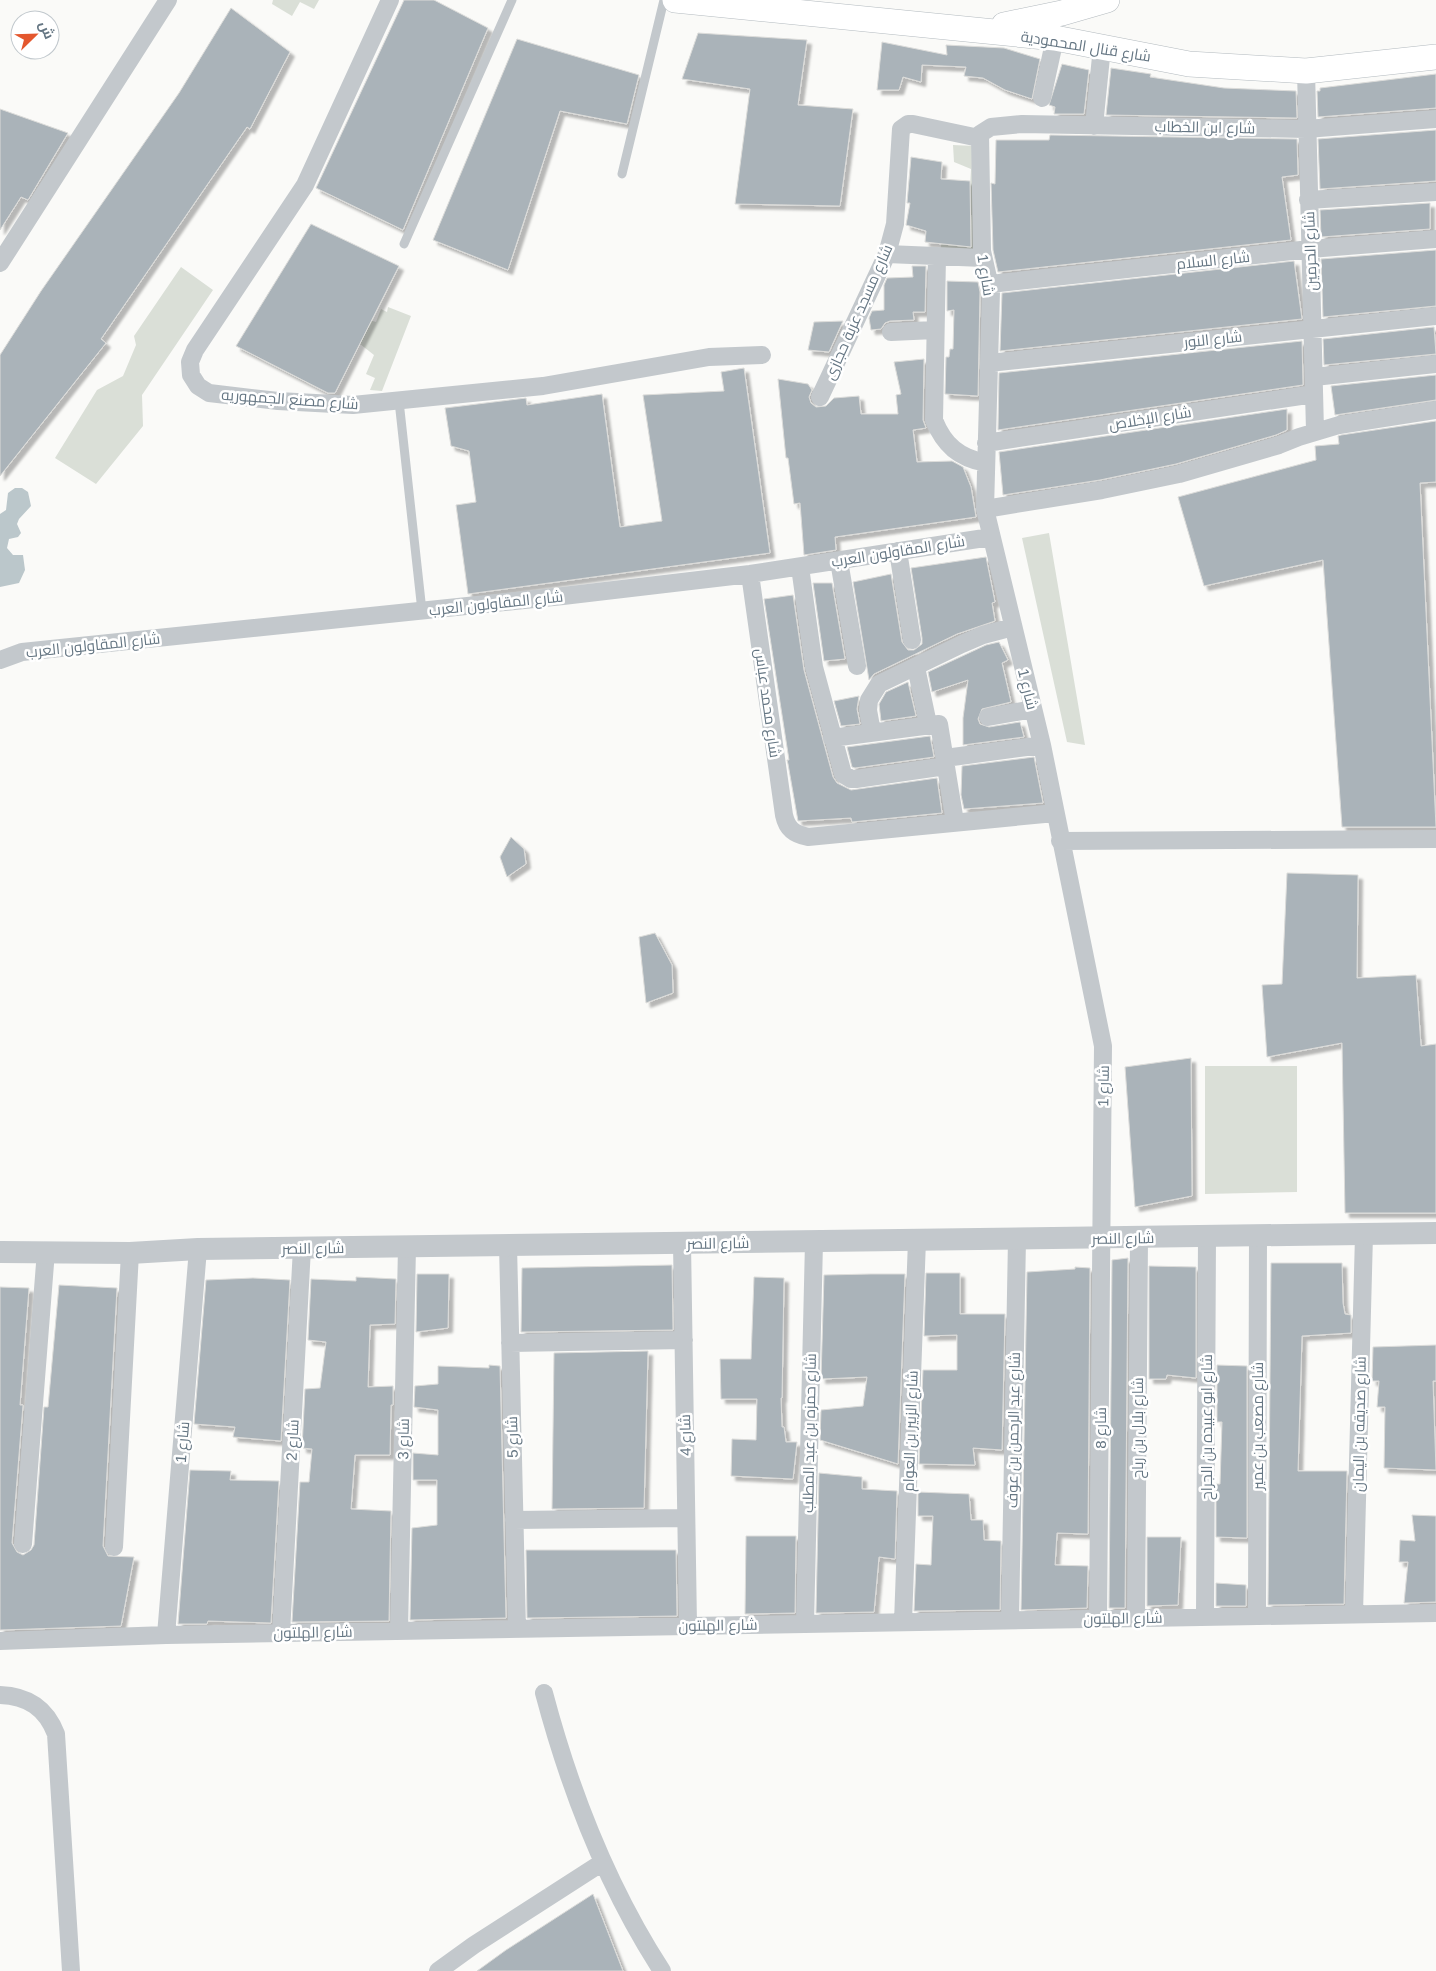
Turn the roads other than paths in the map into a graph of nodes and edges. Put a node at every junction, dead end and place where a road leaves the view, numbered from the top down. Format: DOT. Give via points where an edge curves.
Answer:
graph roads {
  1 [pos="168,0"];
  2 [pos="390,0"];
  3 [pos="512,0"];
  4 [pos="664,0"];
  5 [pos="675,0"];
  6 [pos="1107,0"];
  7 [pos="972,31"];
  8 [pos="1055,38"];
  9 [pos="1102,47"];
  10 [pos="1436,57"];
  11 [pos="1306,71"];
  12 [pos="1042,98"];
  13 [pos="1436,119"];
  14 [pos="1094,126"];
  15 [pos="1306,129"];
  16 [pos="979,138"];
  17 [pos="622,174"];
  18 [pos="1436,192"];
  19 [pos="1308,200"];
  20 [pos="1436,239"];
  21 [pos="404,244"];
  22 [pos="1310,250"];
  23 [pos="887,254"];
  24 [pos="937,256"];
  25 [pos="983,258"];
  26 [pos="0,263"];
  27 [pos="990,284"];
  28 [pos="1436,316"];
  29 [pos="1312,329"];
  30 [pos="935,330"];
  31 [pos="891,332"];
  32 [pos="762,355"];
  33 [pos="989,363"];
  34 [pos="1436,364"];
  35 [pos="1314,385"];
  36 [pos="820,397"];
  37 [pos="399,401"];
  38 [pos="1436,410"];
  39 [pos="1315,431"];
  40 [pos="986,443"];
  41 [pos="986,463"];
  42 [pos="985,508"];
  43 [pos="991,536"];
  44 [pos="898,551"];
  45 [pos="839,560"];
  46 [pos="800,567"];
  47 [pos="750,574"];
  48 [pos="422,611"];
  49 [pos="1013,628"];
  50 [pos="912,640"];
  51 [pos="0,660"];
  52 [pos="857,666"];
  53 [pos="916,667"];
  54 [pos="1033,709"];
  55 [pos="988,717"];
  56 [pos="928,724"];
  57 [pos="872,732"];
  58 [pos="832,738"];
  59 [pos="1042,745"];
  60 [pos="946,762"];
  61 [pos="1055,813"];
  62 [pos="955,822"];
  63 [pos="1436,840"];
  64 [pos="1060,841"];
  65 [pos="1364,1234"];
  66 [pos="1436,1234"];
  67 [pos="1258,1236"];
  68 [pos="1207,1237"];
  69 [pos="1101,1238"];
  70 [pos="1138,1238"];
  71 [pos="1017,1239"];
  72 [pos="917,1240"];
  73 [pos="814,1242"];
  74 [pos="682,1243"];
  75 [pos="508,1245"];
  76 [pos="407,1247"];
  77 [pos="302,1248"];
  78 [pos="198,1249"];
  79 [pos="46,1251"];
  80 [pos="0,1252"];
  81 [pos="130,1253"];
  82 [pos="684,1340"];
  83 [pos="510,1343"];
  84 [pos="686,1518"];
  85 [pos="514,1520"];
  86 [pos="23,1544"];
  87 [pos="114,1547"];
  88 [pos="1436,1613"];
  89 [pos="1354,1614"];
  90 [pos="1257,1616"];
  91 [pos="1205,1617"];
  92 [pos="1136,1618"];
  93 [pos="1098,1619"];
  94 [pos="1010,1620"];
  95 [pos="903,1622"];
  96 [pos="805,1624"];
  97 [pos="688,1626"];
  98 [pos="517,1629"];
  99 [pos="399,1631"];
  100 [pos="281,1633"];
  101 [pos="166,1634"];
  102 [pos="0,1641"];
  103 [pos="544,1693"];
  104 [pos="0,1695"];
  105 [pos="603,1862"];
  106 [pos="71,1971"];
  107 [pos="438,1971"];
  108 [pos="662,1971"];
  1 -- 26 [label="street"];
  2 -- 37 [label="street, شارع مصنع الجمهوريه" via="305,185 194,350 190,362 191,375 198,386 209,393 353,405"];
  3 -- 21 [label="lane"];
  4 -- 17 [label="lane"];
  5 -- 7 [label="main road, شارع قنال المحمودية"];
  6 -- 7 [label="main road" via="1062,13"];
  7 -- 8 [label="main road, شارع قنال المحمودية"];
  8 -- 9 [label="main road, شارع قنال المحمودية"];
  8 -- 12 [label="street"];
  9 -- 11 [label="main road, شارع قنال المحمودية" via="1189,64"];
  9 -- 14 [label="street"];
  10 -- 11 [label="main road, شارع قنال المحمودية"];
  11 -- 15 [label="street, شارع الحرمين"];
  13 -- 15 [label="street, شارع ابن الخطاب"];
  14 -- 15 [label="street, شارع ابن الخطاب"];
  14 -- 16 [label="street, شارع ابن الخطاب" via="997,126 983,130"];
  15 -- 19 [label="street, شارع الحرمين"];
  16 -- 23 [label="street, شارع مسجد عزبة حجازى" via="913,124 901,130 894,224"];
  16 -- 25 [label="street, شارع 1"];
  18 -- 19 [label="street"];
  19 -- 22 [label="street, شارع الحرمين"];
  20 -- 22 [label="street, شارع السلام"];
  22 -- 27 [label="street, شارع السلام"];
  22 -- 29 [label="street, شارع الحرمين"];
  23 -- 24 [label="street"];
  23 -- 36 [label="street, شارع مسجد عزبة حجازى"];
  24 -- 25 [label="street"];
  24 -- 30 [label="street"];
  25 -- 27 [label="street, شارع 1"];
  27 -- 33 [label="street, شارع 1"];
  28 -- 29 [label="street, شارع النور"];
  29 -- 33 [label="street, شارع النور"];
  29 -- 35 [label="street, شارع الحرمين"];
  30 -- 31 [label="street"];
  30 -- 41 [label="street" via="934,420 948,445 972,461"];
  32 -- 37 [label="street, شارع مصنع الجمهوريه" via="709,357 543,386"];
  33 -- 40 [label="street, شارع 1"];
  34 -- 35 [label="street, شارع الإخلاص"];
  35 -- 39 [label="street, شارع الحرمين"];
  35 -- 40 [label="street, شارع الإخلاص"];
  37 -- 48 [label="lane"];
  38 -- 39 [label="street"];
  39 -- 42 [label="street" via="1279,446 1179,474"];
  40 -- 41 [label="street, شارع 1"];
  41 -- 42 [label="street, شارع 1"];
  42 -- 43 [label="street, شارع 1"];
  43 -- 44 [label="street, شارع المقاولون العرب"];
  43 -- 49 [label="street, شارع 1"];
  44 -- 45 [label="street, شارع المقاولون العرب"];
  44 -- 50 [label="street"];
  45 -- 46 [label="street, شارع المقاولون العرب"];
  45 -- 52 [label="street"];
  46 -- 47 [label="street, شارع المقاولون العرب"];
  46 -- 58 [label="street" via="814,667"];
  47 -- 48 [label="street, شارع المقاولون العرب"];
  47 -- 62 [label="street, شارع محمد عباس" via="784,815 791,830 808,837"];
  48 -- 51 [label="street, شارع المقاولون العرب" via="22,652"];
  49 -- 53 [label="street" via="983,635"];
  49 -- 54 [label="street, شارع 1"];
  53 -- 56 [label="street"];
  53 -- 57 [label="street" via="887,680 873,691 868,710"];
  54 -- 55 [label="street"];
  54 -- 59 [label="street, شارع 1"];
  56 -- 57 [label="street"];
  56 -- 60 [label="street" via="940,725"];
  57 -- 58 [label="street"];
  58 -- 60 [label="street" via="843,774 851,779"];
  59 -- 60 [label="street"];
  59 -- 61 [label="street, شارع 1"];
  60 -- 62 [label="street"];
  61 -- 62 [label="street"];
  61 -- 64 [label="street, شارع 1"];
  63 -- 64 [label="street"];
  64 -- 69 [label="street, شارع 1" via="1103,1046"];
  65 -- 66 [label="street, شارع النصر"];
  65 -- 67 [label="street, شارع النصر"];
  65 -- 89 [label="street, شارع صديقه بن اليمان"];
  67 -- 68 [label="street, شارع النصر"];
  67 -- 90 [label="street, شارع مصعب بن عمير"];
  68 -- 70 [label="street, شارع النصر"];
  68 -- 91 [label="street, شارع ابو عبيده بن الجراح"];
  69 -- 70 [label="street, شارع النصر"];
  69 -- 71 [label="street, شارع النصر"];
  69 -- 93 [label="street, شارع 8"];
  70 -- 92 [label="street, شارع بلال بن رباح"];
  71 -- 72 [label="street, شارع النصر"];
  71 -- 94 [label="street, شارع عبد الرحمن بن عوف"];
  72 -- 73 [label="street, شارع النصر"];
  72 -- 95 [label="street, شارع الزبير بن العوام"];
  73 -- 74 [label="street, شارع النصر"];
  73 -- 96 [label="street, شارع حمزه بن عبد المطلب"];
  74 -- 75 [label="street, شارع النصر"];
  74 -- 82 [label="street, شارع 4"];
  75 -- 76 [label="street, شارع النصر"];
  75 -- 83 [label="street, شارع 5"];
  76 -- 77 [label="street, شارع النصر"];
  76 -- 99 [label="street, شارع 3"];
  77 -- 78 [label="street, شارع النصر"];
  77 -- 100 [label="street, شارع 2"];
  78 -- 81 [label="street, شارع النصر"];
  78 -- 101 [label="street, شارع 1"];
  79 -- 80 [label="street, شارع النصر"];
  79 -- 81 [label="street, شارع النصر"];
  79 -- 86 [label="street"];
  81 -- 87 [label="street"];
  82 -- 83 [label="street"];
  82 -- 84 [label="street, شارع 4"];
  83 -- 85 [label="street, شارع 5"];
  84 -- 85 [label="street"];
  84 -- 97 [label="street, شارع 4"];
  85 -- 98 [label="street, شارع 5"];
  88 -- 89 [label="street, شارع الهلتون"];
  89 -- 90 [label="street, شارع الهلتون"];
  90 -- 91 [label="street, شارع الهلتون"];
  91 -- 92 [label="street, شارع الهلتون"];
  92 -- 93 [label="street, شارع الهلتون"];
  93 -- 94 [label="street, شارع الهلتون"];
  94 -- 95 [label="street, شارع الهلتون"];
  95 -- 96 [label="street, شارع الهلتون"];
  96 -- 97 [label="street, شارع الهلتون"];
  97 -- 98 [label="street, شارع الهلتون"];
  98 -- 99 [label="street, شارع الهلتون"];
  99 -- 100 [label="street, شارع الهلتون"];
  100 -- 101 [label="street, شارع الهلتون"];
  101 -- 102 [label="street, شارع الهلتون"];
  103 -- 105 [label="street" via="570,1779"];
  104 -- 106 [label="street" via="24,1698 35,1704 52,1722 56,1734"];
  105 -- 107 [label="street"];
  105 -- 108 [label="street"];
}
